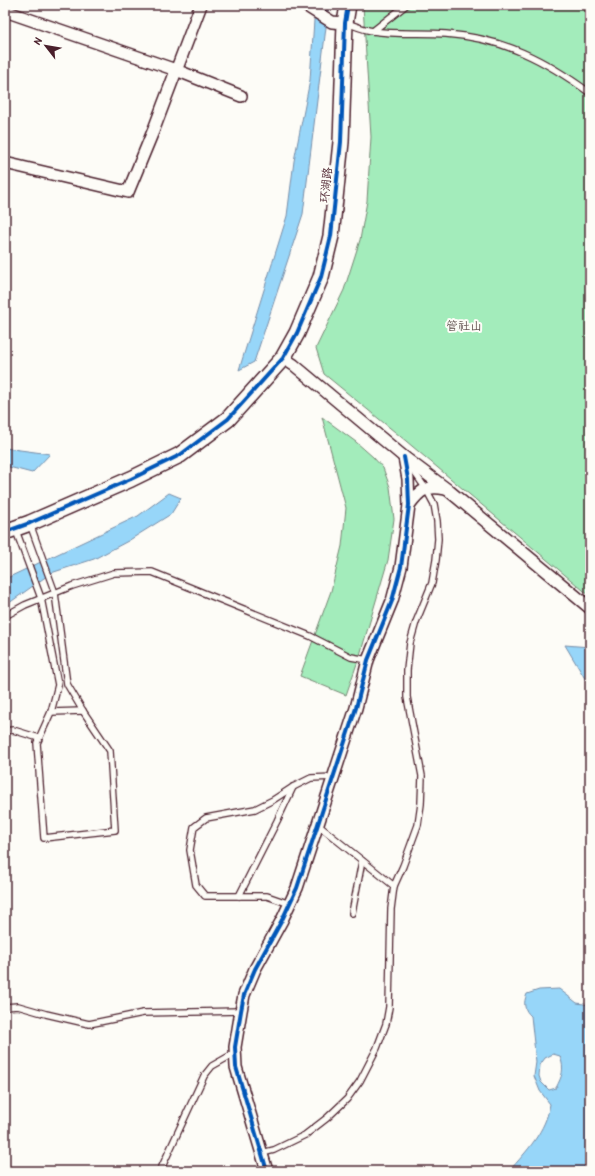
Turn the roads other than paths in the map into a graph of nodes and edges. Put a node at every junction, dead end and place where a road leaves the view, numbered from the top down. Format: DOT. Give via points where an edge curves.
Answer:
graph roads {
  1 [pos="201,5"];
  2 [pos="340,5"];
  3 [pos="348,5"];
  4 [pos="406,5"];
  5 [pos="308,6"];
  6 [pos="5,11"];
  7 [pos="338,22"];
  8 [pos="373,31"];
  9 [pos="176,70"];
  10 [pos="590,93"];
  11 [pos="240,96"];
  12 [pos="5,163"];
  13 [pos="283,358"];
  14 [pos="404,457"];
  15 [pos="426,489"];
  16 [pos="448,490"];
  17 [pos="410,505"];
  18 [pos="30,522"];
  19 [pos="10,530"];
  20 [pos="55,593"];
  21 [pos="41,598"];
  22 [pos="590,608"];
  23 [pos="5,616"];
  24 [pos="368,660"];
  25 [pos="67,684"];
  26 [pos="58,685"];
  27 [pos="83,711"];
  28 [pos="51,712"];
  29 [pos="5,731"];
  30 [pos="39,738"];
  31 [pos="334,777"];
  32 [pos="293,787"];
  33 [pos="318,825"];
  34 [pos="362,860"];
  35 [pos="394,886"];
  36 [pos="239,896"];
  37 [pos="290,904"];
  38 [pos="352,913"];
  39 [pos="5,1007"];
  40 [pos="241,1011"];
  41 [pos="235,1053"];
  42 [pos="262,1153"];
  43 [pos="160,1171"];
  44 [pos="267,1171"];
  1 -- 9 [label="street"];
  2 -- 7 [label="street, 环湖路"];
  3 -- 7 [label="street, 环湖路"];
  4 -- 8 [label="lane"];
  5 -- 7 [label="street"];
  6 -- 9 [label="street"];
  7 -- 8 [label="lane"];
  7 -- 13 [label="street, 环湖路" via="341,142 331,236 321,277"];
  8 -- 10 [label="lane" via="447,34 496,42 545,63"];
  9 -- 11 [label="street"];
  9 -- 12 [label="street" via="128,192"];
  13 -- 14 [label="street"];
  13 -- 18 [label="street, 环湖路" via="228,419 180,455 131,480"];
  14 -- 15 [label="lane"];
  14 -- 16 [label="street"];
  14 -- 17 [label="street"];
  15 -- 16 [label="street" via="435,487"];
  15 -- 17 [label="street" via="416,496"];
  15 -- 35 [label="lane" via="434,504 437,521 436,560 432,583 410,643 407,677 408,703 422,776 421,804 418,825"];
  16 -- 22 [label="street"];
  17 -- 24 [label="street" via="401,567 392,601"];
  18 -- 19 [label="street, 环湖路"];
  18 -- 20 [label="lane"];
  19 -- 21 [label="lane"];
  20 -- 21 [label="lane"];
  20 -- 24 [label="lane" via="114,573 152,572 310,636 351,657"];
  20 -- 25 [label="lane"];
  21 -- 23 [label="lane"];
  21 -- 26 [label="lane"];
  24 -- 31 [label="street"];
  25 -- 26 [label="lane"];
  25 -- 27 [label="lane"];
  26 -- 28 [label="lane"];
  27 -- 28 [label="lane"];
  27 -- 30 [label="lane" via="110,751 115,830 44,838 37,743"];
  28 -- 30 [label="lane"];
  29 -- 30 [label="lane" via="13,730"];
  31 -- 32 [label="lane" via="311,778"];
  31 -- 33 [label="street"];
  32 -- 36 [label="lane"];
  32 -- 36 [label="lane" via="255,810 206,818 194,827 190,850 196,885 205,896"];
  33 -- 34 [label="lane"];
  33 -- 37 [label="street"];
  34 -- 35 [label="lane"];
  34 -- 38 [label="lane"];
  35 -- 42 [label="lane" via="389,1007 377,1048 360,1081 347,1099 327,1118 305,1135"];
  36 -- 37 [label="lane" via="267,896"];
  37 -- 40 [label="street" via="255,969 244,995"];
  39 -- 40 [label="lane" via="18,1006 89,1024 143,1013"];
  40 -- 41 [label="street"];
  41 -- 42 [label="street" via="236,1066"];
  41 -- 43 [label="lane" via="212,1066 204,1076"];
  42 -- 44 [label="street"];
}
